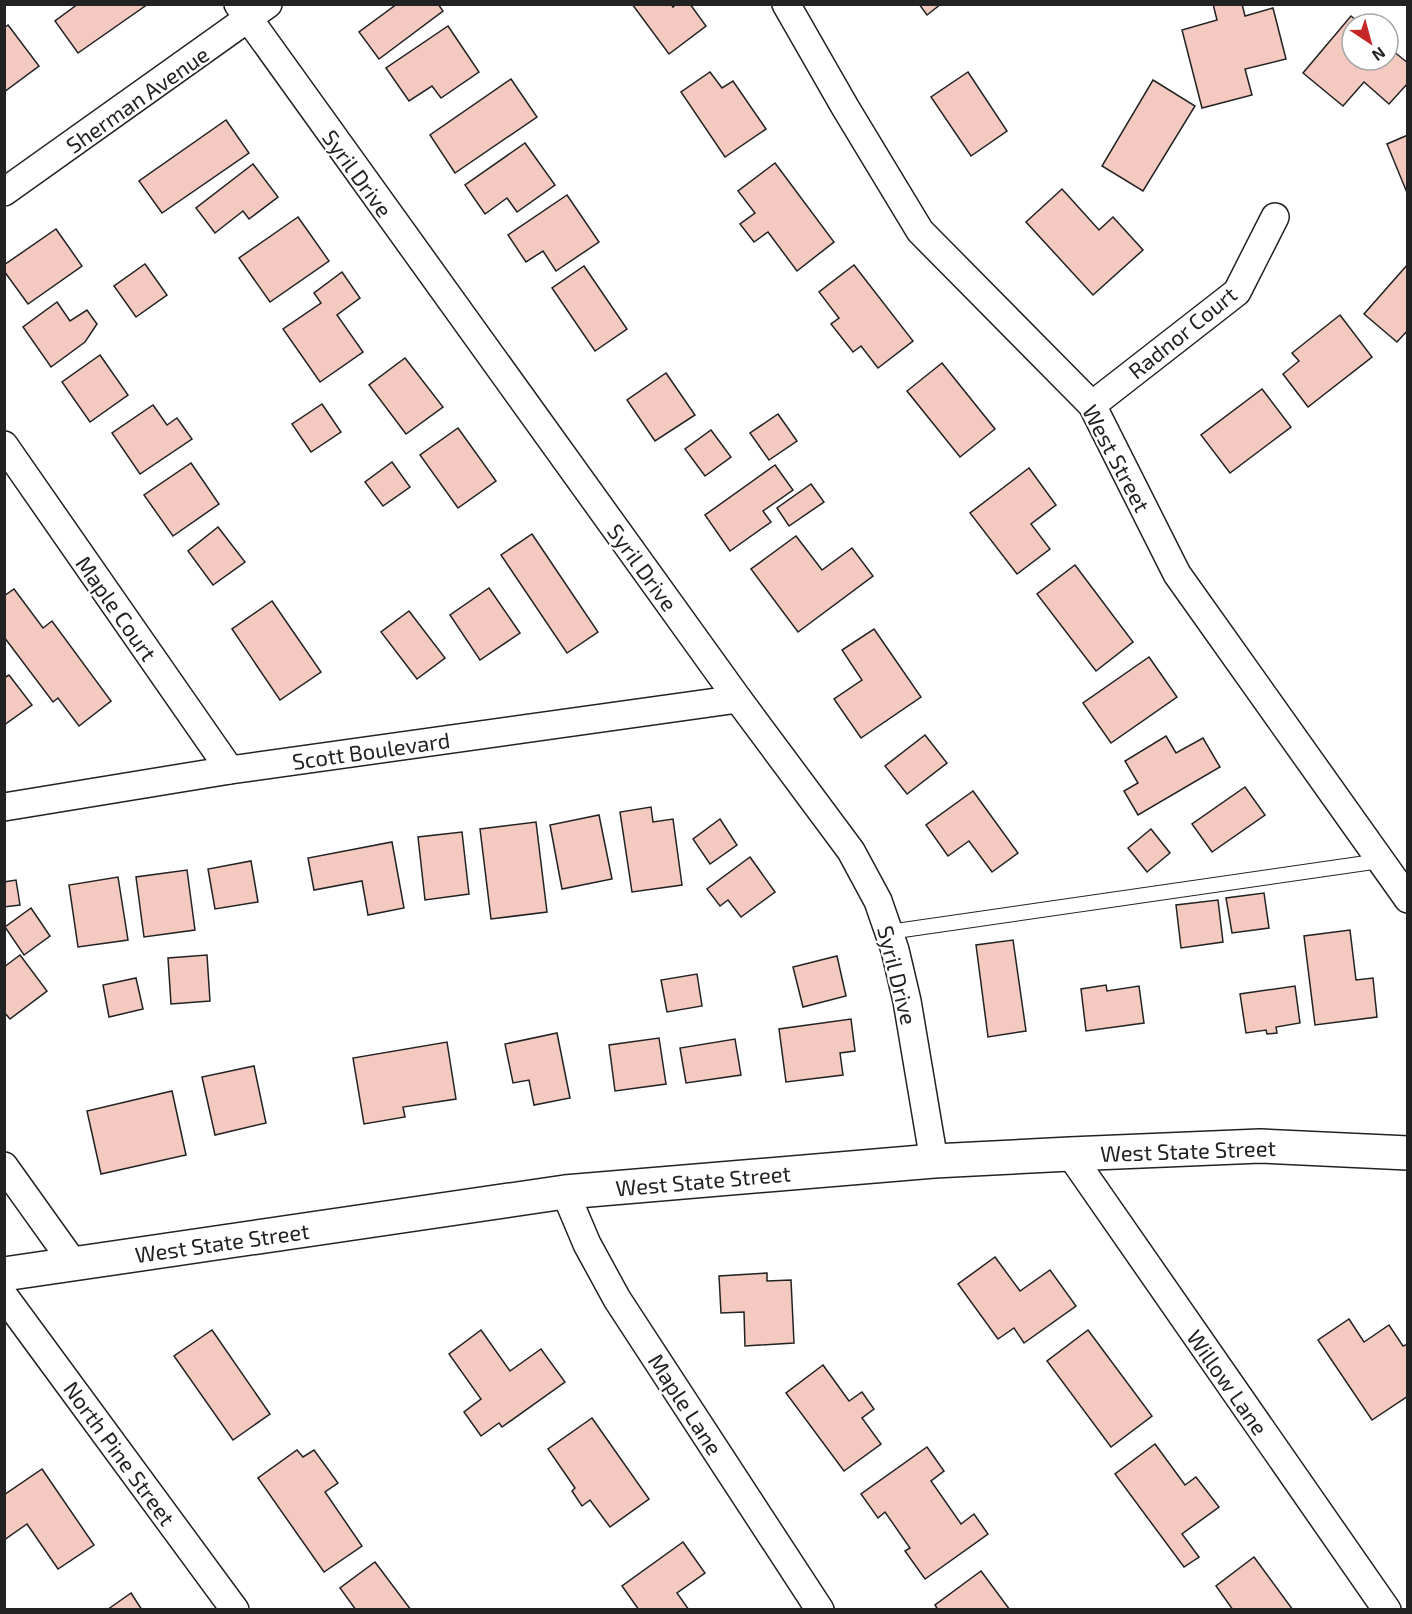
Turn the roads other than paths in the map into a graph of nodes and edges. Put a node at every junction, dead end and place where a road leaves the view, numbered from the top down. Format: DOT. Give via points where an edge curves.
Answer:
graph roads {
  1 [pos="786,4"];
  2 [pos="251,10"];
  3 [pos="4,192"];
  4 [pos="1275,217"];
  5 [pos="1092,405"];
  6 [pos="4,445"];
  7 [pos="738,699"];
  8 [pos="230,770"];
  9 [pos="4,807"];
  10 [pos="1380,861"];
  11 [pos="1407,899"];
  12 [pos="889,932"];
  13 [pos="1407,1153"];
  14 [pos="1071,1154"];
  15 [pos="934,1161"];
  16 [pos="4,1166"];
  17 [pos="565,1192"];
  18 [pos="74,1264"];
  19 [pos="4,1274"];
  20 [pos="4,1296"];
  21 [pos="817,1609"];
  22 [pos="235,1610"];
  23 [pos="1386,1610"];
  1 -- 5 [label="street, West Street" via="920,231"];
  2 -- 3 [label="street, Sherman Avenue"];
  2 -- 7 [label="street, Syril Drive"];
  4 -- 5 [label="street, Radnor Court" via="1237,292"];
  5 -- 10 [label="street, West Street" via="1177,574"];
  6 -- 8 [label="street, Maple Court"];
  7 -- 8 [label="street, Scott Boulevard"];
  7 -- 12 [label="street, Syril Drive" via="851,851"];
  8 -- 9 [label="street, Scott Boulevard"];
  10 -- 11 [label="street, West Street"];
  10 -- 12 [label="lane"];
  12 -- 15 [label="street, Syril Drive" via="907,1001"];
  13 -- 14 [label="main road, West State Street" via="1260,1146"];
  14 -- 15 [label="main road, West State Street"];
  14 -- 23 [label="street, Willow Lane"];
  15 -- 17 [label="main road, West State Street"];
  16 -- 18 [label="street"];
  17 -- 18 [label="main road, West State Street"];
  17 -- 21 [label="street, Maple Lane" via="617,1299"];
  18 -- 19 [label="main road, West State Street"];
  20 -- 22 [label="street, North Pine Street"];
}
